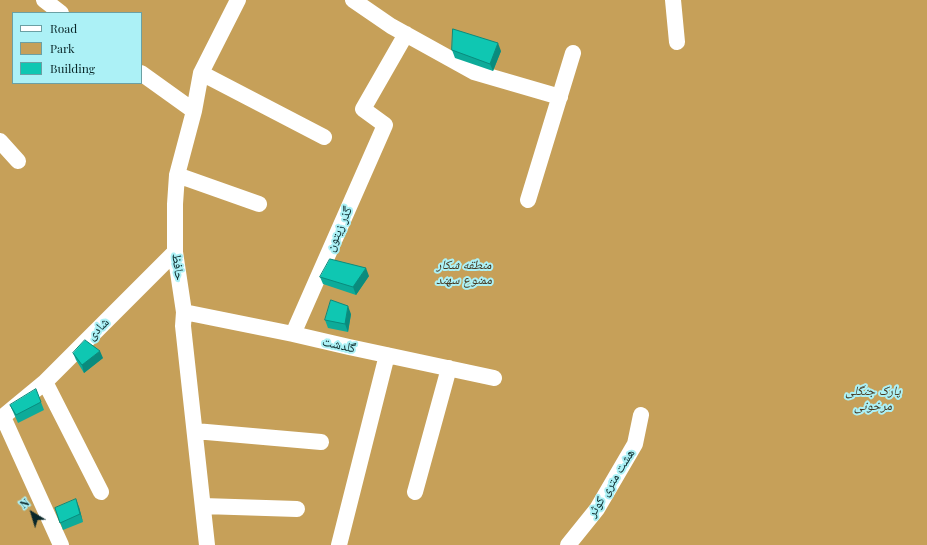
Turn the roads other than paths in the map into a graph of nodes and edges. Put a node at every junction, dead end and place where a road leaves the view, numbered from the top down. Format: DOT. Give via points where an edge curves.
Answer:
graph roads {
  1 [pos="44,0"];
  2 [pos="238,0"];
  3 [pos="353,0"];
  4 [pos="673,0"];
  5 [pos="60,12"];
  6 [pos="406,34"];
  7 [pos="677,42"];
  8 [pos="573,53"];
  9 [pos="201,73"];
  10 [pos="142,74"];
  11 [pos="560,97"];
  12 [pos="194,112"];
  13 [pos="324,137"];
  14 [pos="0,141"];
  15 [pos="18,161"];
  16 [pos="177,175"];
  17 [pos="528,200"];
  18 [pos="259,204"];
  19 [pos="175,252"];
  20 [pos="184,312"];
  21 [pos="293,334"];
  22 [pos="387,355"];
  23 [pos="449,368"];
  24 [pos="494,378"];
  25 [pos="44,382"];
  26 [pos="641,415"];
  27 [pos="2,418"];
  28 [pos="195,431"];
  29 [pos="321,442"];
  30 [pos="101,492"];
  31 [pos="415,492"];
  32 [pos="203,506"];
  33 [pos="297,509"];
  34 [pos="61,545"];
  35 [pos="207,545"];
  36 [pos="339,545"];
  37 [pos="568,545"];
  1 -- 5 [label="street"];
  2 -- 9 [label="street, حافظ"];
  3 -- 6 [label="street"];
  4 -- 7 [label="street"];
  6 -- 11 [label="street" via="474,72"];
  6 -- 21 [label="street, گذر زیتون" via="363,109 385,125"];
  8 -- 11 [label="street"];
  9 -- 12 [label="street, حافظ"];
  9 -- 13 [label="street"];
  10 -- 12 [label="street"];
  11 -- 17 [label="street"];
  12 -- 16 [label="street, حافظ"];
  14 -- 15 [label="street"];
  16 -- 18 [label="street"];
  16 -- 19 [label="street, حافظ"];
  19 -- 20 [label="street, حافظ"];
  19 -- 25 [label="street, شادی"];
  20 -- 21 [label="street, گلدشت"];
  20 -- 28 [label="street, حافظ"];
  21 -- 22 [label="street, گلدشت"];
  22 -- 23 [label="street, گلدشت"];
  22 -- 36 [label="street"];
  23 -- 24 [label="street, گلدشت"];
  23 -- 31 [label="street"];
  25 -- 27 [label="street, شادی"];
  25 -- 30 [label="street"];
  26 -- 37 [label="street, هشت متری کوثر" via="635,444 597,509"];
  27 -- 34 [label="street"];
  28 -- 29 [label="street"];
  28 -- 32 [label="street, حافظ"];
  32 -- 33 [label="street"];
  32 -- 35 [label="street, حافظ"];
}
